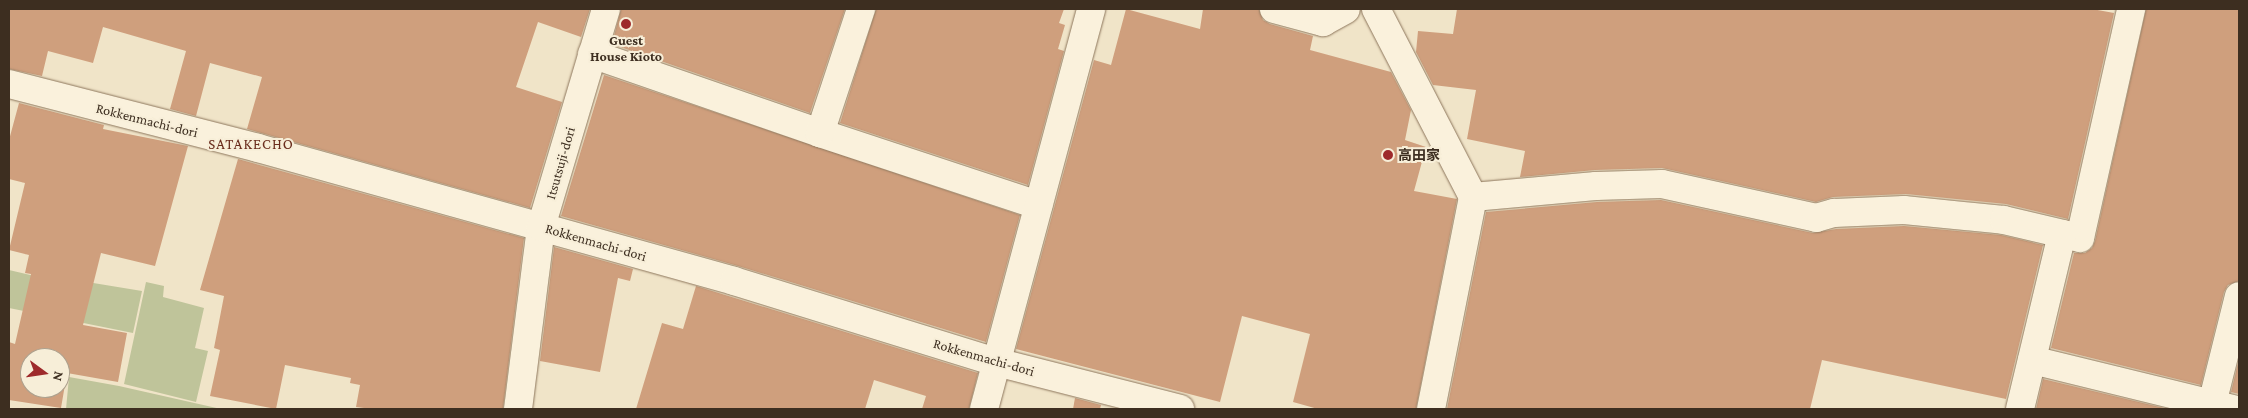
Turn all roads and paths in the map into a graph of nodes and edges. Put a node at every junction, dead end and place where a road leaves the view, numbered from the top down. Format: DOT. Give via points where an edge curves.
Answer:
graph roads {
  1 [pos="606,9"];
  2 [pos="861,9"];
  3 [pos="1091,9"];
  4 [pos="1274,9"];
  5 [pos="1346,9"];
  6 [pos="1376,9"];
  7 [pos="2131,9"];
  8 [pos="592,54"];
  9 [pos="9,84"];
  10 [pos="820,133"];
  11 [pos="1473,197"];
  12 [pos="1038,204"];
  13 [pos="542,227"];
  14 [pos="2062,234"];
  15 [pos="2239,296"];
  16 [pos="2032,360"];
  17 [pos="996,362"];
  18 [pos="2222,407"];
  19 [pos="518,409"];
  20 [pos="984,409"];
  21 [pos="1180,409"];
  22 [pos="1432,409"];
  23 [pos="2020,409"];
  1 -- 8 [label="street, Itsutsuji-dori"];
  2 -- 10 [label="street"];
  3 -- 12 [label="street"];
  4 -- 5 [label="street" via="1323,22"];
  6 -- 11 [label="street"];
  7 -- 14 [label="street" via="2080,238"];
  8 -- 10 [label="street"];
  8 -- 13 [label="street, Itsutsuji-dori"];
  9 -- 13 [label="street, Rokkenmachi-dori" via="258,148"];
  10 -- 12 [label="street"];
  11 -- 14 [label="street" via="1603,185 1662,184 1816,218 1834,213 1904,210 2004,220"];
  11 -- 22 [label="street"];
  12 -- 17 [label="street"];
  13 -- 17 [label="street, Rokkenmachi-dori" via="734,281"];
  13 -- 19 [label="street, Itsutsuji-dori"];
  14 -- 16 [label="street"];
  15 -- 18 [label="street"];
  16 -- 18 [label="street"];
  16 -- 23 [label="street"];
  17 -- 20 [label="street"];
  17 -- 21 [label="street, Rokkenmachi-dori"];
}
